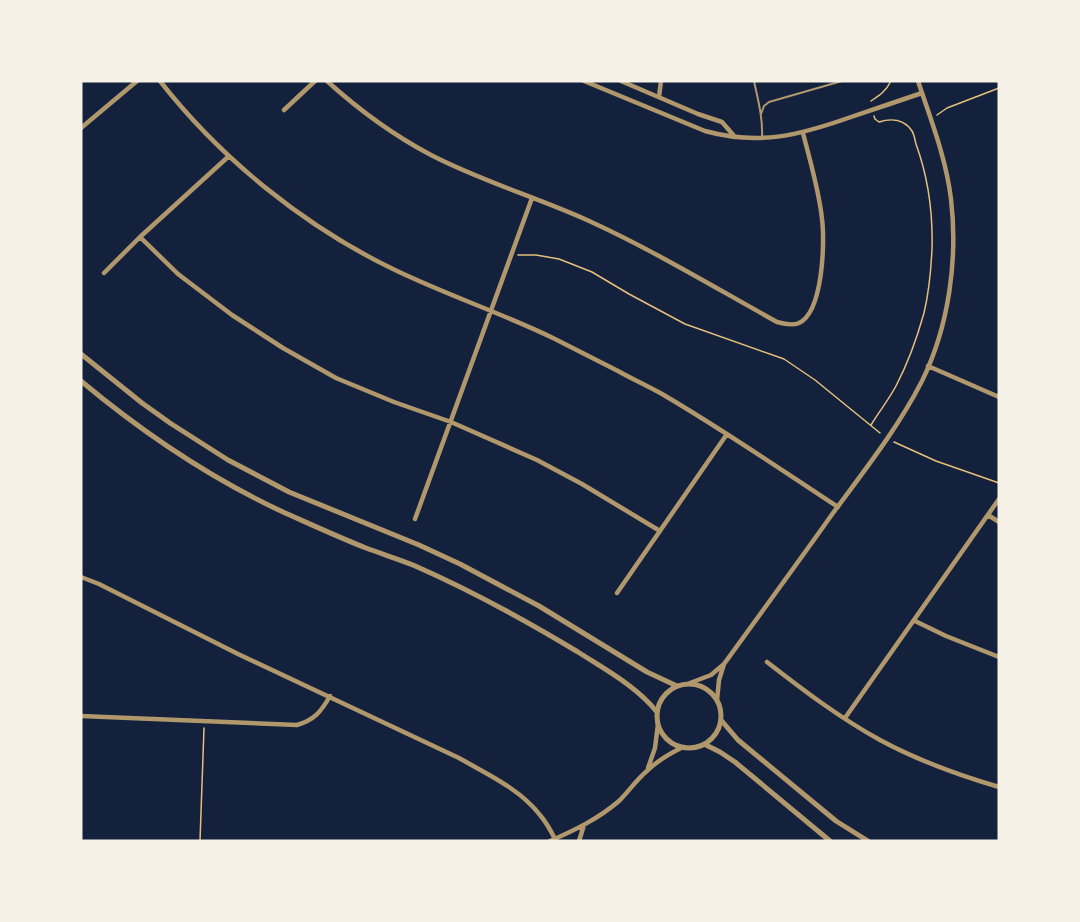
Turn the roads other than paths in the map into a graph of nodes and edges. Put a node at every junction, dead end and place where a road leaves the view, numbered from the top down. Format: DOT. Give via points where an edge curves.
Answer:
graph roads {
  1 [pos="137,81"];
  2 [pos="160,81"];
  3 [pos="315,81"];
  4 [pos="327,81"];
  5 [pos="584,81"];
  6 [pos="621,81"];
  7 [pos="661,81"];
  8 [pos="754,81"];
  9 [pos="842,81"];
  10 [pos="918,81"];
  11 [pos="922,93"];
  12 [pos="659,97"];
  13 [pos="284,110"];
  14 [pos="761,114"];
  15 [pos="81,129"];
  16 [pos="803,133"];
  17 [pos="735,137"];
  18 [pos="762,138"];
  19 [pos="229,156"];
  20 [pos="532,198"];
  21 [pos="140,237"];
  22 [pos="104,273"];
  23 [pos="492,311"];
  24 [pos="81,354"];
  25 [pos="928,366"];
  26 [pos="81,381"];
  27 [pos="999,397"];
  28 [pos="451,422"];
  29 [pos="727,434"];
  30 [pos="999,499"];
  31 [pos="838,507"];
  32 [pos="988,515"];
  33 [pos="415,519"];
  34 [pos="999,522"];
  35 [pos="660,531"];
  36 [pos="81,577"];
  37 [pos="617,593"];
  38 [pos="915,621"];
  39 [pos="999,657"];
  40 [pos="766,662"];
  41 [pos="724,664"];
  42 [pos="690,683"];
  43 [pos="677,686"];
  44 [pos="330,696"];
  45 [pos="717,700"];
  46 [pos="657,712"];
  47 [pos="81,716"];
  48 [pos="845,718"];
  49 [pos="721,720"];
  50 [pos="658,724"];
  51 [pos="704,744"];
  52 [pos="683,747"];
  53 [pos="647,771"];
  54 [pos="999,787"];
  55 [pos="584,825"];
  56 [pos="553,840"];
  57 [pos="579,841"];
  58 [pos="830,841"];
  59 [pos="868,841"];
  1 -- 15 [label="street"];
  2 -- 19 [label="street" via="178,105"];
  3 -- 13 [label="street"];
  4 -- 20 [label="street" via="352,104 431,155"];
  5 -- 17 [label="street" via="705,131"];
  6 -- 12 [label="street"];
  7 -- 12 [label="street"];
  8 -- 14 [label="lane"];
  9 -- 14 [label="lane" via="769,102"];
  10 -- 11 [label="street"];
  11 -- 16 [label="street"];
  11 -- 25 [label="street" via="943,154 951,199 953,246 944,316"];
  12 -- 17 [label="street" via="722,122"];
  14 -- 18 [label="lane"];
  16 -- 18 [label="street"];
  16 -- 20 [label="street" via="819,198 824,240 814,301 806,318 798,324 777,322 632,241"];
  17 -- 18 [label="street"];
  19 -- 21 [label="street"];
  19 -- 23 [label="street" via="306,218 348,245 392,269"];
  20 -- 23 [label="street"];
  21 -- 22 [label="street"];
  21 -- 28 [label="street" via="187,281 283,348 336,378"];
  23 -- 28 [label="street"];
  23 -- 29 [label="street" via="660,393"];
  24 -- 43 [label="street" via="142,403 228,460 290,492 459,564"];
  25 -- 27 [label="street"];
  25 -- 31 [label="street" via="909,403"];
  26 -- 46 [label="street" via="217,477 323,530 411,564 490,603 627,683"];
  28 -- 33 [label="street"];
  28 -- 35 [label="street" via="537,460"];
  29 -- 31 [label="street"];
  29 -- 35 [label="street"];
  30 -- 32 [label="street"];
  31 -- 41 [label="street"];
  32 -- 34 [label="street"];
  32 -- 38 [label="street"];
  35 -- 37 [label="street"];
  36 -- 44 [label="street"];
  38 -- 39 [label="street"];
  38 -- 48 [label="street"];
  40 -- 48 [label="street"];
  41 -- 42 [label="street" via="711,675"];
  41 -- 45 [label="street"];
  42 -- 43 [label="street"];
  42 -- 45 [label="street" via="709,690"];
  43 -- 46 [label="street" via="663,696"];
  44 -- 47 [label="street" via="318,715 297,725"];
  44 -- 56 [label="street" via="500,782 540,814"];
  45 -- 49 [label="street"];
  46 -- 50 [label="street"];
  48 -- 54 [label="street" via="923,760"];
  49 -- 51 [label="street" via="716,733"];
  49 -- 59 [label="street" via="738,740 827,813"];
  50 -- 52 [label="street" via="665,736"];
  50 -- 53 [label="street"];
  51 -- 52 [label="street"];
  51 -- 58 [label="street" via="735,762"];
  52 -- 53 [label="street"];
  53 -- 55 [label="street" via="618,801"];
  55 -- 56 [label="street"];
  55 -- 57 [label="street"];
}
